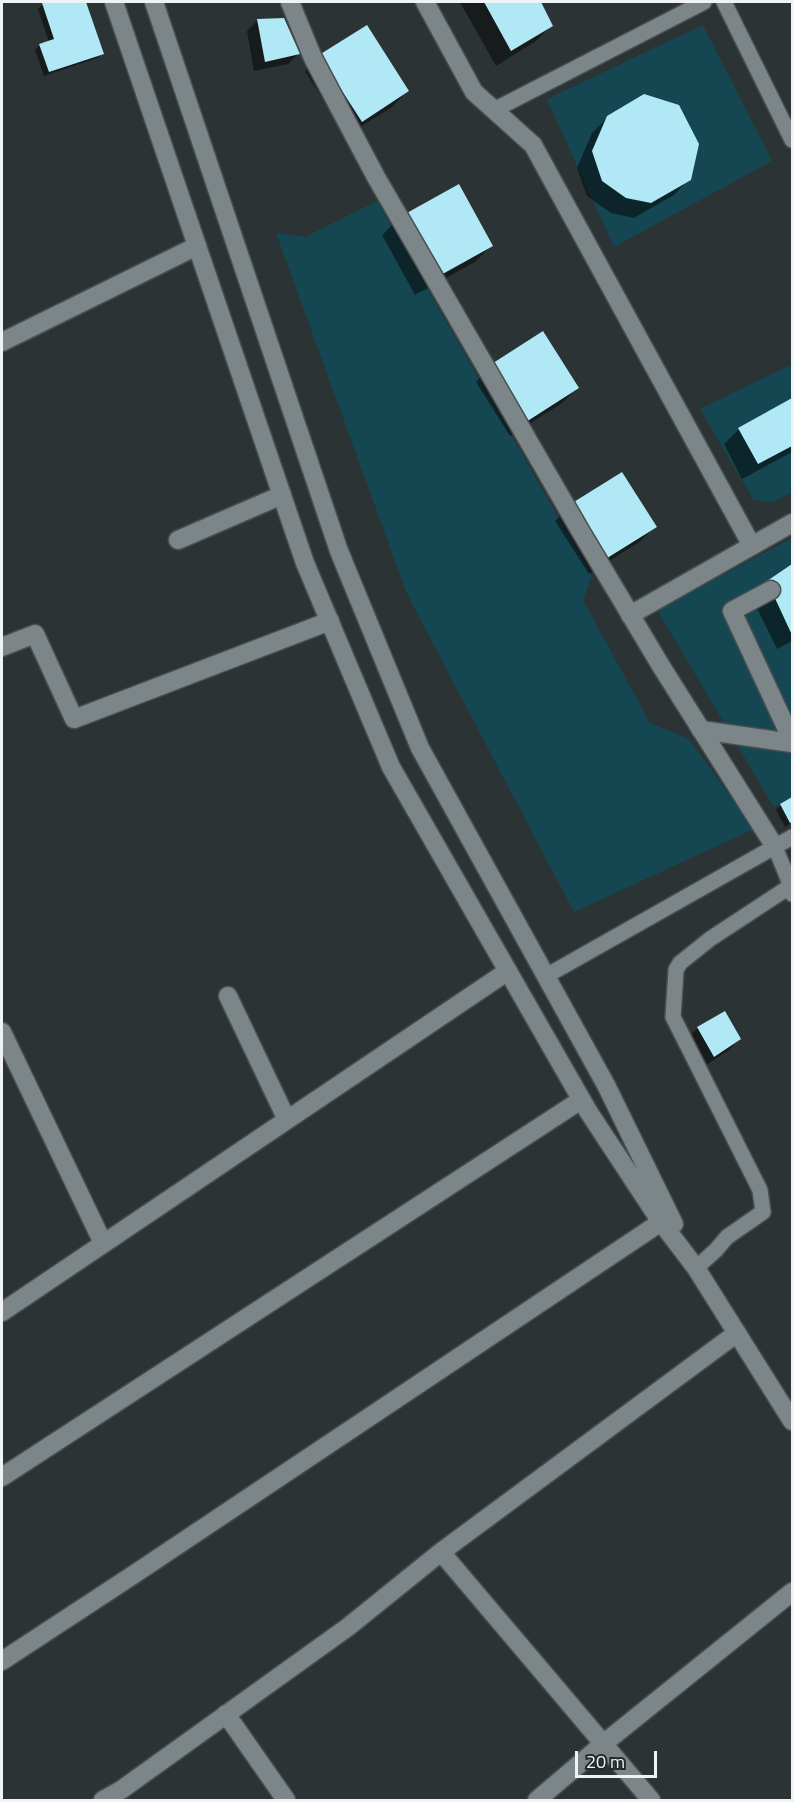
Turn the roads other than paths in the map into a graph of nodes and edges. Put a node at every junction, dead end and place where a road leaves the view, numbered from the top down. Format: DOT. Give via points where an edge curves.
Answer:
graph roads {
  1 [pos="114,2"];
  2 [pos="154,2"];
  3 [pos="290,2"];
  4 [pos="425,2"];
  5 [pos="704,2"];
  6 [pos="724,2"];
  7 [pos="494,110"];
  8 [pos="792,140"];
  9 [pos="197,246"];
  10 [pos="2,342"];
  11 [pos="282,495"];
  12 [pos="792,523"];
  13 [pos="178,540"];
  14 [pos="752,546"];
  15 [pos="771,590"];
  16 [pos="630,615"];
  17 [pos="330,621"];
  18 [pos="2,647"];
  19 [pos="701,730"];
  20 [pos="792,741"];
  21 [pos="792,837"];
  22 [pos="775,847"];
  23 [pos="792,888"];
  24 [pos="508,971"];
  25 [pos="546,976"];
  26 [pos="228,996"];
  27 [pos="2,1032"];
  28 [pos="581,1100"];
  29 [pos="287,1120"];
  30 [pos="661,1222"];
  31 [pos="103,1244"];
  32 [pos="696,1268"];
  33 [pos="2,1312"];
  34 [pos="737,1333"];
  35 [pos="792,1421"];
  36 [pos="2,1478"];
  37 [pos="441,1552"];
  38 [pos="792,1592"];
  39 [pos="2,1661"];
  40 [pos="226,1714"];
  41 [pos="603,1744"];
  42 [pos="104,1800"];
  43 [pos="286,1800"];
  44 [pos="537,1800"];
  45 [pos="651,1800"];
  1 -- 9 [label="street"];
  2 -- 25 [label="street" via="339,551 420,748"];
  3 -- 16 [label="street" via="313,58 376,177"];
  4 -- 7 [label="street" via="474,92"];
  5 -- 7 [label="lane"];
  6 -- 8 [label="lane"];
  7 -- 14 [label="street" via="533,145"];
  9 -- 10 [label="street"];
  9 -- 11 [label="street"];
  11 -- 13 [label="street"];
  11 -- 17 [label="street"];
  12 -- 14 [label="street"];
  14 -- 16 [label="street"];
  15 -- 20 [label="street" via="732,611"];
  16 -- 19 [label="street"];
  17 -- 18 [label="street" via="74,719 35,634"];
  17 -- 24 [label="street" via="391,767"];
  19 -- 20 [label="street"];
  19 -- 22 [label="street"];
  21 -- 22 [label="lane"];
  22 -- 23 [label="lane"];
  22 -- 25 [label="lane"];
  23 -- 32 [label="lane" via="710,939 676,970 673,1017 760,1190 763,1212 727,1237"];
  24 -- 28 [label="street"];
  24 -- 29 [label="street"];
  25 -- 32 [label="street" via="606,1085"];
  26 -- 29 [label="street"];
  27 -- 31 [label="street"];
  28 -- 30 [label="street"];
  28 -- 36 [label="street"];
  29 -- 31 [label="street"];
  30 -- 32 [label="street"];
  30 -- 39 [label="street"];
  31 -- 33 [label="street"];
  32 -- 34 [label="street"];
  34 -- 35 [label="street"];
  34 -- 37 [label="street"];
  37 -- 40 [label="street" via="348,1627"];
  37 -- 41 [label="street"];
  38 -- 41 [label="street"];
  40 -- 42 [label="street"];
  40 -- 43 [label="street"];
  41 -- 44 [label="street"];
  41 -- 45 [label="street"];
}
